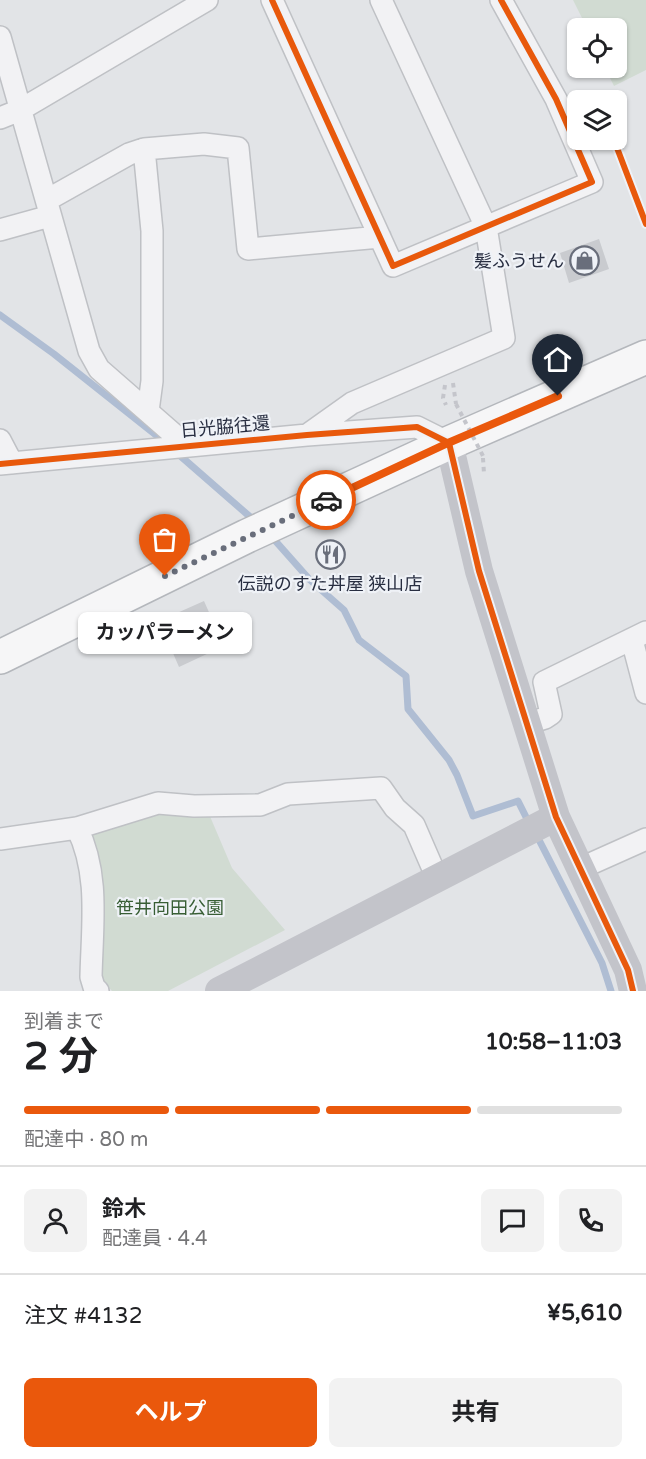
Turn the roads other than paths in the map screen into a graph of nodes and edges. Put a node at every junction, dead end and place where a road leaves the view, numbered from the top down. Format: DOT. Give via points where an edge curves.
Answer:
graph roads {
  1 [pos="207,0"];
  2 [pos="273,0"];
  3 [pos="381,0"];
  4 [pos="501,0"];
  5 [pos="0,37"];
  6 [pos="20,110"];
  7 [pos="0,118"];
  8 [pos="144,149"];
  9 [pos="49,208"];
  10 [pos="486,227"];
  11 [pos="0,230"];
  12 [pos="380,237"];
  13 [pos="646,357"];
  14 [pos="148,411"];
  15 [pos="307,435"];
  16 [pos="0,440"];
  17 [pos="448,443"];
  18 [pos="185,446"];
  19 [pos="6,464"];
  20 [pos="639,636"];
  21 [pos="0,657"];
  22 [pos="646,693"];
  23 [pos="526,724"];
  24 [pos="556,818"];
  25 [pos="77,828"];
  26 [pos="0,839"];
  27 [pos="646,839"];
  28 [pos="579,869"];
  29 [pos="437,878"];
  30 [pos="98,991"];
  31 [pos="219,991"];
  32 [pos="633,991"];
  1 -- 6 [label="street"];
  2 -- 12 [label="street"];
  3 -- 10 [label="street"];
  4 -- 10 [label="street" via="556,99 592,182"];
  5 -- 6 [label="street"];
  6 -- 7 [label="street"];
  6 -- 9 [label="street"];
  8 -- 9 [label="street" via="129,154"];
  8 -- 12 [label="street" via="204,144 238,148 249,249"];
  8 -- 14 [label="street" via="152,231 152,381"];
  9 -- 11 [label="street"];
  9 -- 14 [label="street" via="89,351 99,369"];
  10 -- 12 [label="street" via="393,266"];
  10 -- 15 [label="street" via="504,338 352,403"];
  13 -- 17 [label="highway"];
  14 -- 18 [label="street"];
  15 -- 17 [label="street, 日光脇往還" via="417,427"];
  15 -- 18 [label="street, 日光脇往還"];
  16 -- 19 [label="street"];
  17 -- 21 [label="highway"];
  17 -- 23 [label="street" via="479,571"];
  18 -- 19 [label="street, 日光脇往還"];
  20 -- 22 [label="street"];
  20 -- 23 [label="street" via="544,682 551,714"];
  23 -- 24 [label="street"];
  24 -- 28 [label="street"];
  24 -- 29 [label="street"];
  25 -- 26 [label="street"];
  25 -- 29 [label="street" via="158,803 260,805 288,794 381,788 414,825"];
  25 -- 30 [label="street" via="89,856 93,891 91,977"];
  27 -- 28 [label="street"];
  28 -- 32 [label="street" via="628,970"];
  29 -- 31 [label="street"];
}
